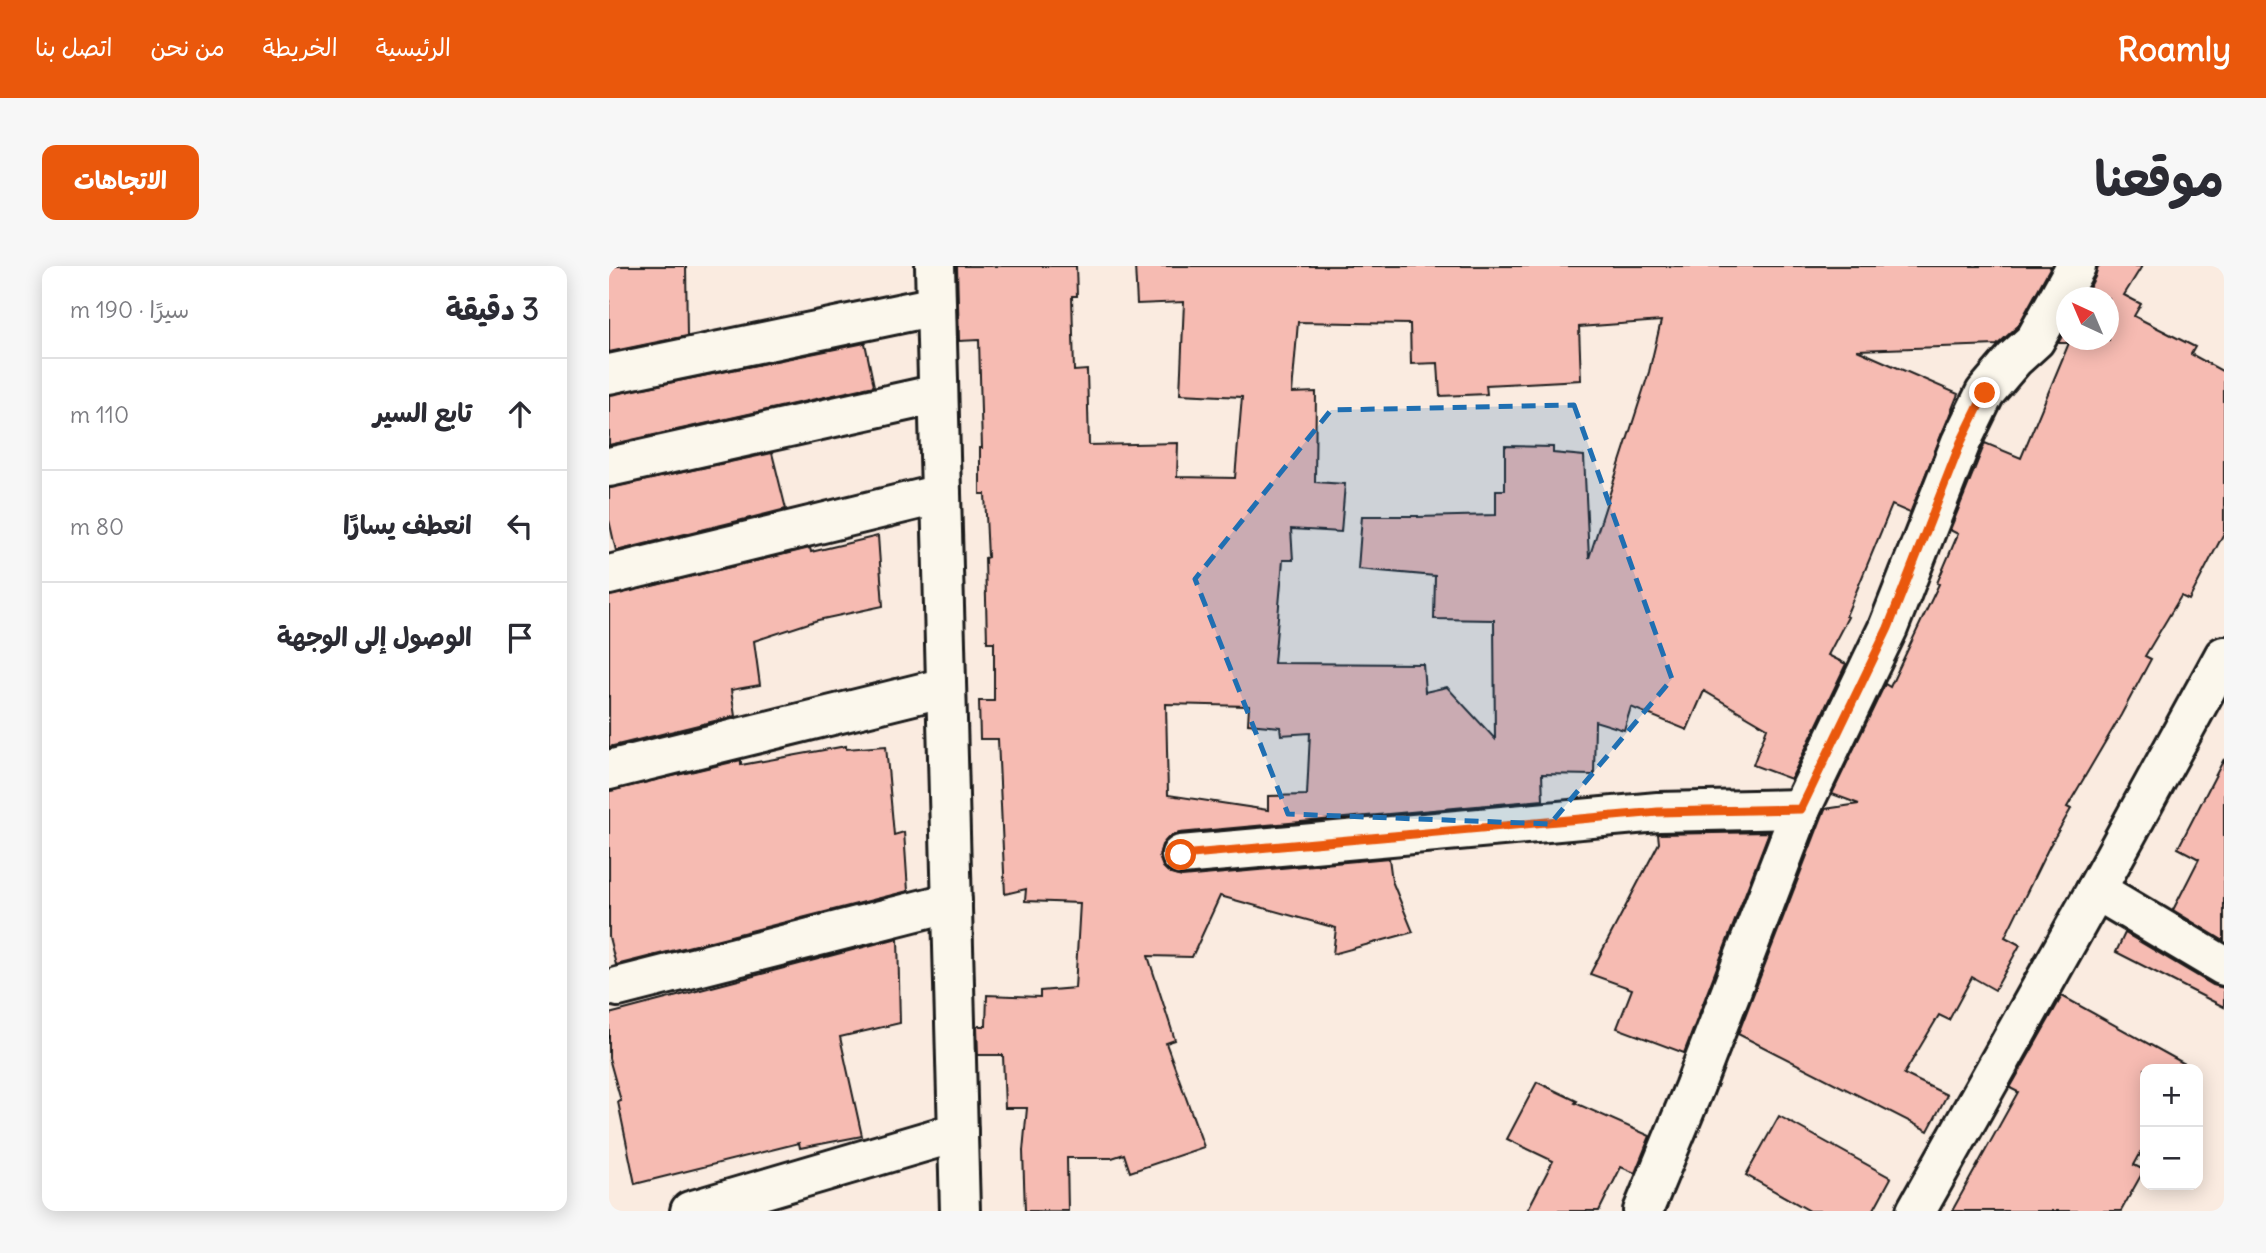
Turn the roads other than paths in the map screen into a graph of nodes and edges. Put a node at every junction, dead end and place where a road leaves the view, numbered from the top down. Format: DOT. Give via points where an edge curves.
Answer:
graph roads {
  1 [pos="935,266"];
  2 [pos="2077,266"];
  3 [pos="936,306"];
  4 [pos="609,374"];
  5 [pos="938,394"];
  6 [pos="609,467"];
  7 [pos="941,494"];
  8 [pos="609,575"];
  9 [pos="2224,656"];
  10 [pos="946,687"];
  11 [pos="609,770"];
  12 [pos="1801,809"];
  13 [pos="1181,855"];
  14 [pos="2096,890"];
  15 [pos="952,902"];
  16 [pos="2224,966"];
  17 [pos="618,987"];
  18 [pos="958,1132"];
  19 [pos="690,1211"];
  20 [pos="960,1211"];
  21 [pos="1643,1211"];
  22 [pos="1916,1211"];
  1 -- 3 [label="street"];
  2 -- 12 [label="street" via="2035,340 1985,393 1888,628"];
  3 -- 4 [label="street"];
  3 -- 5 [label="street"];
  5 -- 6 [label="street"];
  5 -- 7 [label="street"];
  7 -- 8 [label="street"];
  7 -- 10 [label="street"];
  9 -- 14 [label="street"];
  10 -- 11 [label="street"];
  10 -- 15 [label="street"];
  12 -- 13 [label="street" via="1658,812"];
  12 -- 21 [label="street"];
  14 -- 16 [label="street"];
  14 -- 22 [label="street"];
  15 -- 17 [label="street"];
  15 -- 18 [label="street"];
  18 -- 19 [label="street"];
  18 -- 20 [label="street"];
}
